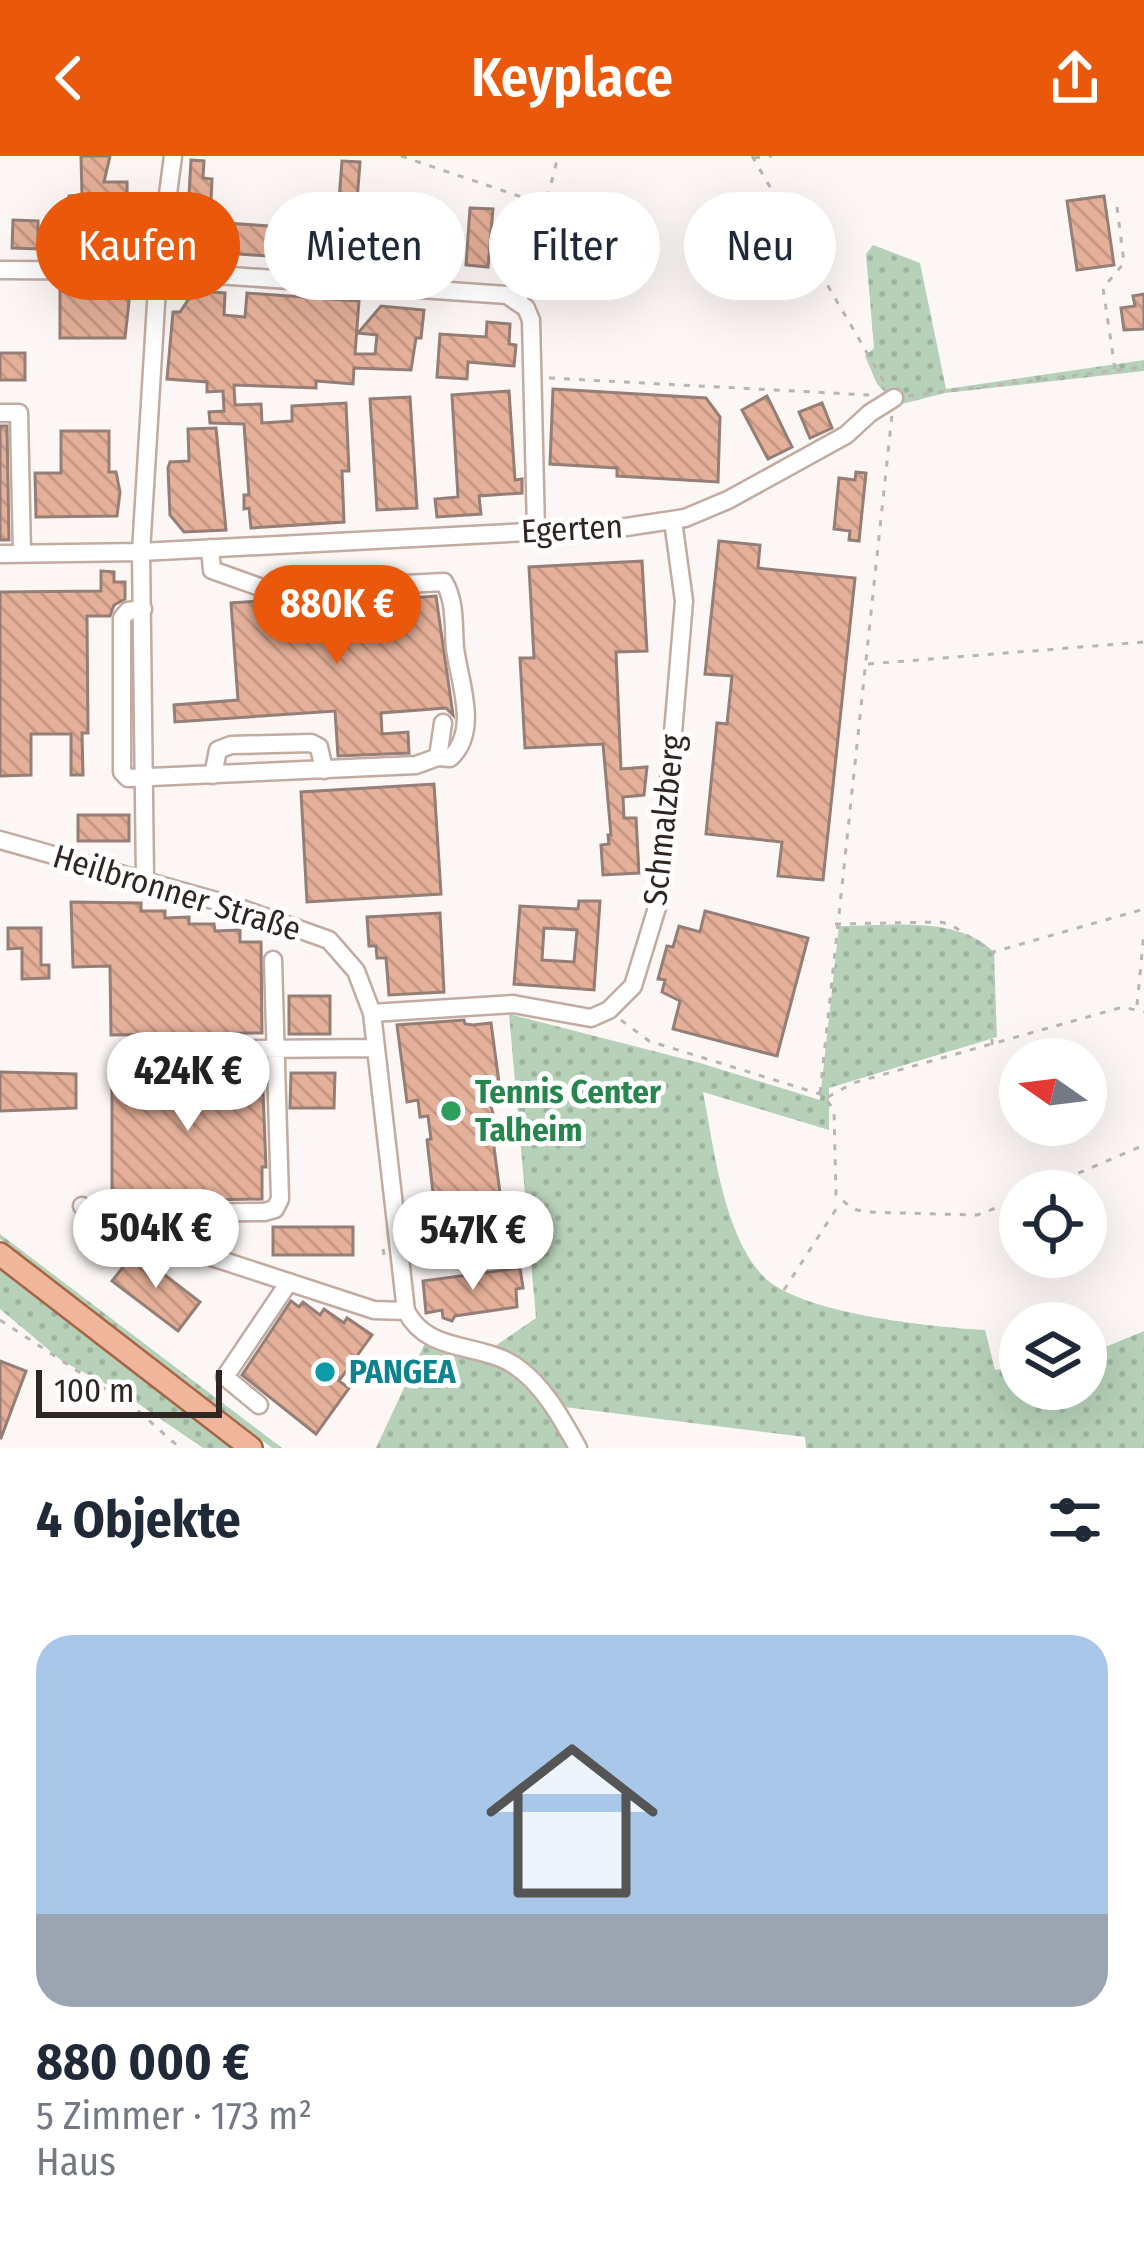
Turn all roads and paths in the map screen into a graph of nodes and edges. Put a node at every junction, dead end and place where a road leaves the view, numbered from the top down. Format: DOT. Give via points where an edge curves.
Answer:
graph roads {
  1 [pos="173,156"];
  2 [pos="401,156"];
  3 [pos="558,156"];
  4 [pos="772,156"];
  5 [pos="752,157"];
  6 [pos="168,192"];
  7 [pos="507,192"];
  8 [pos="551,192"];
  9 [pos="1117,207"];
  10 [pos="0,269"];
  11 [pos="36,269"];
  12 [pos="240,277"];
  13 [pos="489,294"];
  14 [pos="156,300"];
  15 [pos="516,300"];
  16 [pos="1144,367"];
  17 [pos="1115,370"];
  18 [pos="535,377"];
  19 [pos="893,399"];
  20 [pos="0,413"];
  21 [pos="673,521"];
  22 [pos="536,530"];
  23 [pos="210,548"];
  24 [pos="142,552"];
  25 [pos="22,553"];
  26 [pos="0,554"];
  27 [pos="1144,642"];
  28 [pos="867,664"];
  29 [pos="443,723"];
  30 [pos="438,757"];
  31 [pos="323,770"];
  32 [pos="213,776"];
  33 [pos="145,779"];
  34 [pos="0,840"];
  35 [pos="145,880"];
  36 [pos="1144,909"];
  37 [pos="835,924"];
  38 [pos="1144,933"];
  39 [pos="993,952"];
  40 [pos="273,960"];
  41 [pos="1137,1007"];
  42 [pos="609,1010"];
  43 [pos="1144,1012"];
  44 [pos="372,1013"];
  45 [pos="992,1045"];
  46 [pos="376,1048"];
  47 [pos="276,1049"];
  48 [pos="130,1050"];
  49 [pos="820,1094"];
  50 [pos="826,1098"];
  51 [pos="1144,1145"];
  52 [pos="1086,1170"];
  53 [pos="841,1202"];
  54 [pos="514,1204"];
  55 [pos="82,1206"];
  56 [pos="999,1207"];
  57 [pos="183,1213"];
  58 [pos="396,1219"];
  59 [pos="0,1254"];
  60 [pos="289,1282"];
  61 [pos="784,1290"];
  62 [pos="406,1311"];
  63 [pos="0,1320"];
  64 [pos="259,1405"];
  65 [pos="180,1448"];
  66 [pos="251,1448"];
  67 [pos="578,1448"];
  1 -- 6 [label="street"];
  2 -- 7 [label="path"];
  3 -- 8 [label="path"];
  4 -- 5 [label="path"];
  5 -- 19 [label="path"];
  9 -- 17 [label="path" via="1124,263 1103,287"];
  10 -- 11 [label="street"];
  12 -- 13 [label="street"];
  14 -- 24 [label="street"];
  15 -- 18 [label="street" via="531,320"];
  16 -- 17 [label="path"];
  17 -- 19 [label="path"];
  18 -- 19 [label="path"];
  18 -- 22 [label="street"];
  19 -- 21 [label="street, Egerten" via="847,435"];
  19 -- 28 [label="path"];
  20 -- 25 [label="street" via="19,413"];
  21 -- 22 [label="street, Egerten"];
  21 -- 42 [label="street, Schmalzberg" via="685,601 659,901 633,986"];
  22 -- 23 [label="street, Egerten"];
  23 -- 24 [label="street, Egerten"];
  23 -- 30 [label="street" via="212,570 271,591 444,583 466,722 460,748"];
  24 -- 25 [label="street, Egerten"];
  24 -- 33 [label="street"];
  25 -- 26 [label="street, Egerten"];
  27 -- 28 [label="path"];
  28 -- 37 [label="path"];
  29 -- 30 [label="street"];
  30 -- 31 [label="street"];
  31 -- 32 [label="street"];
  31 -- 32 [label="street" via="311,743 231,745 218,750"];
  32 -- 33 [label="street"];
  33 -- 35 [label="street"];
  34 -- 35 [label="street, Heilbronner Straße"];
  35 -- 44 [label="street, Heilbronner Straße" via="328,940 356,971"];
  36 -- 39 [label="path"];
  37 -- 39 [label="path" via="940,922"];
  37 -- 49 [label="path"];
  38 -- 41 [label="path"];
  39 -- 45 [label="path"];
  40 -- 47 [label="street"];
  41 -- 43 [label="path"];
  41 -- 45 [label="path"];
  42 -- 44 [label="street" via="591,1018 514,1004"];
  42 -- 49 [label="path" via="650,1041"];
  44 -- 46 [label="street, Heilbronner Straße"];
  45 -- 50 [label="path" via="853,1082"];
  46 -- 47 [label="street"];
  46 -- 58 [label="street, Heilbronner Straße"];
  47 -- 48 [label="street"];
  47 -- 57 [label="street" via="275,1209"];
  49 -- 50 [label="path"];
  50 -- 53 [label="path" via="834,1110"];
  51 -- 52 [label="path"];
  53 -- 56 [label="path" via="866,1212 977,1215"];
  53 -- 61 [label="path"];
  54 -- 58 [label="street"];
  55 -- 60 [label="street" via="100,1221"];
  58 -- 62 [label="street, Heilbronner Straße"];
  59 -- 66 [label="main road"];
  60 -- 62 [label="street" via="374,1310"];
  60 -- 64 [label="street" via="225,1377"];
  62 -- 67 [label="street" via="429,1336 513,1364 557,1410"];
  63 -- 65 [label="path" via="137,1410"];
}
